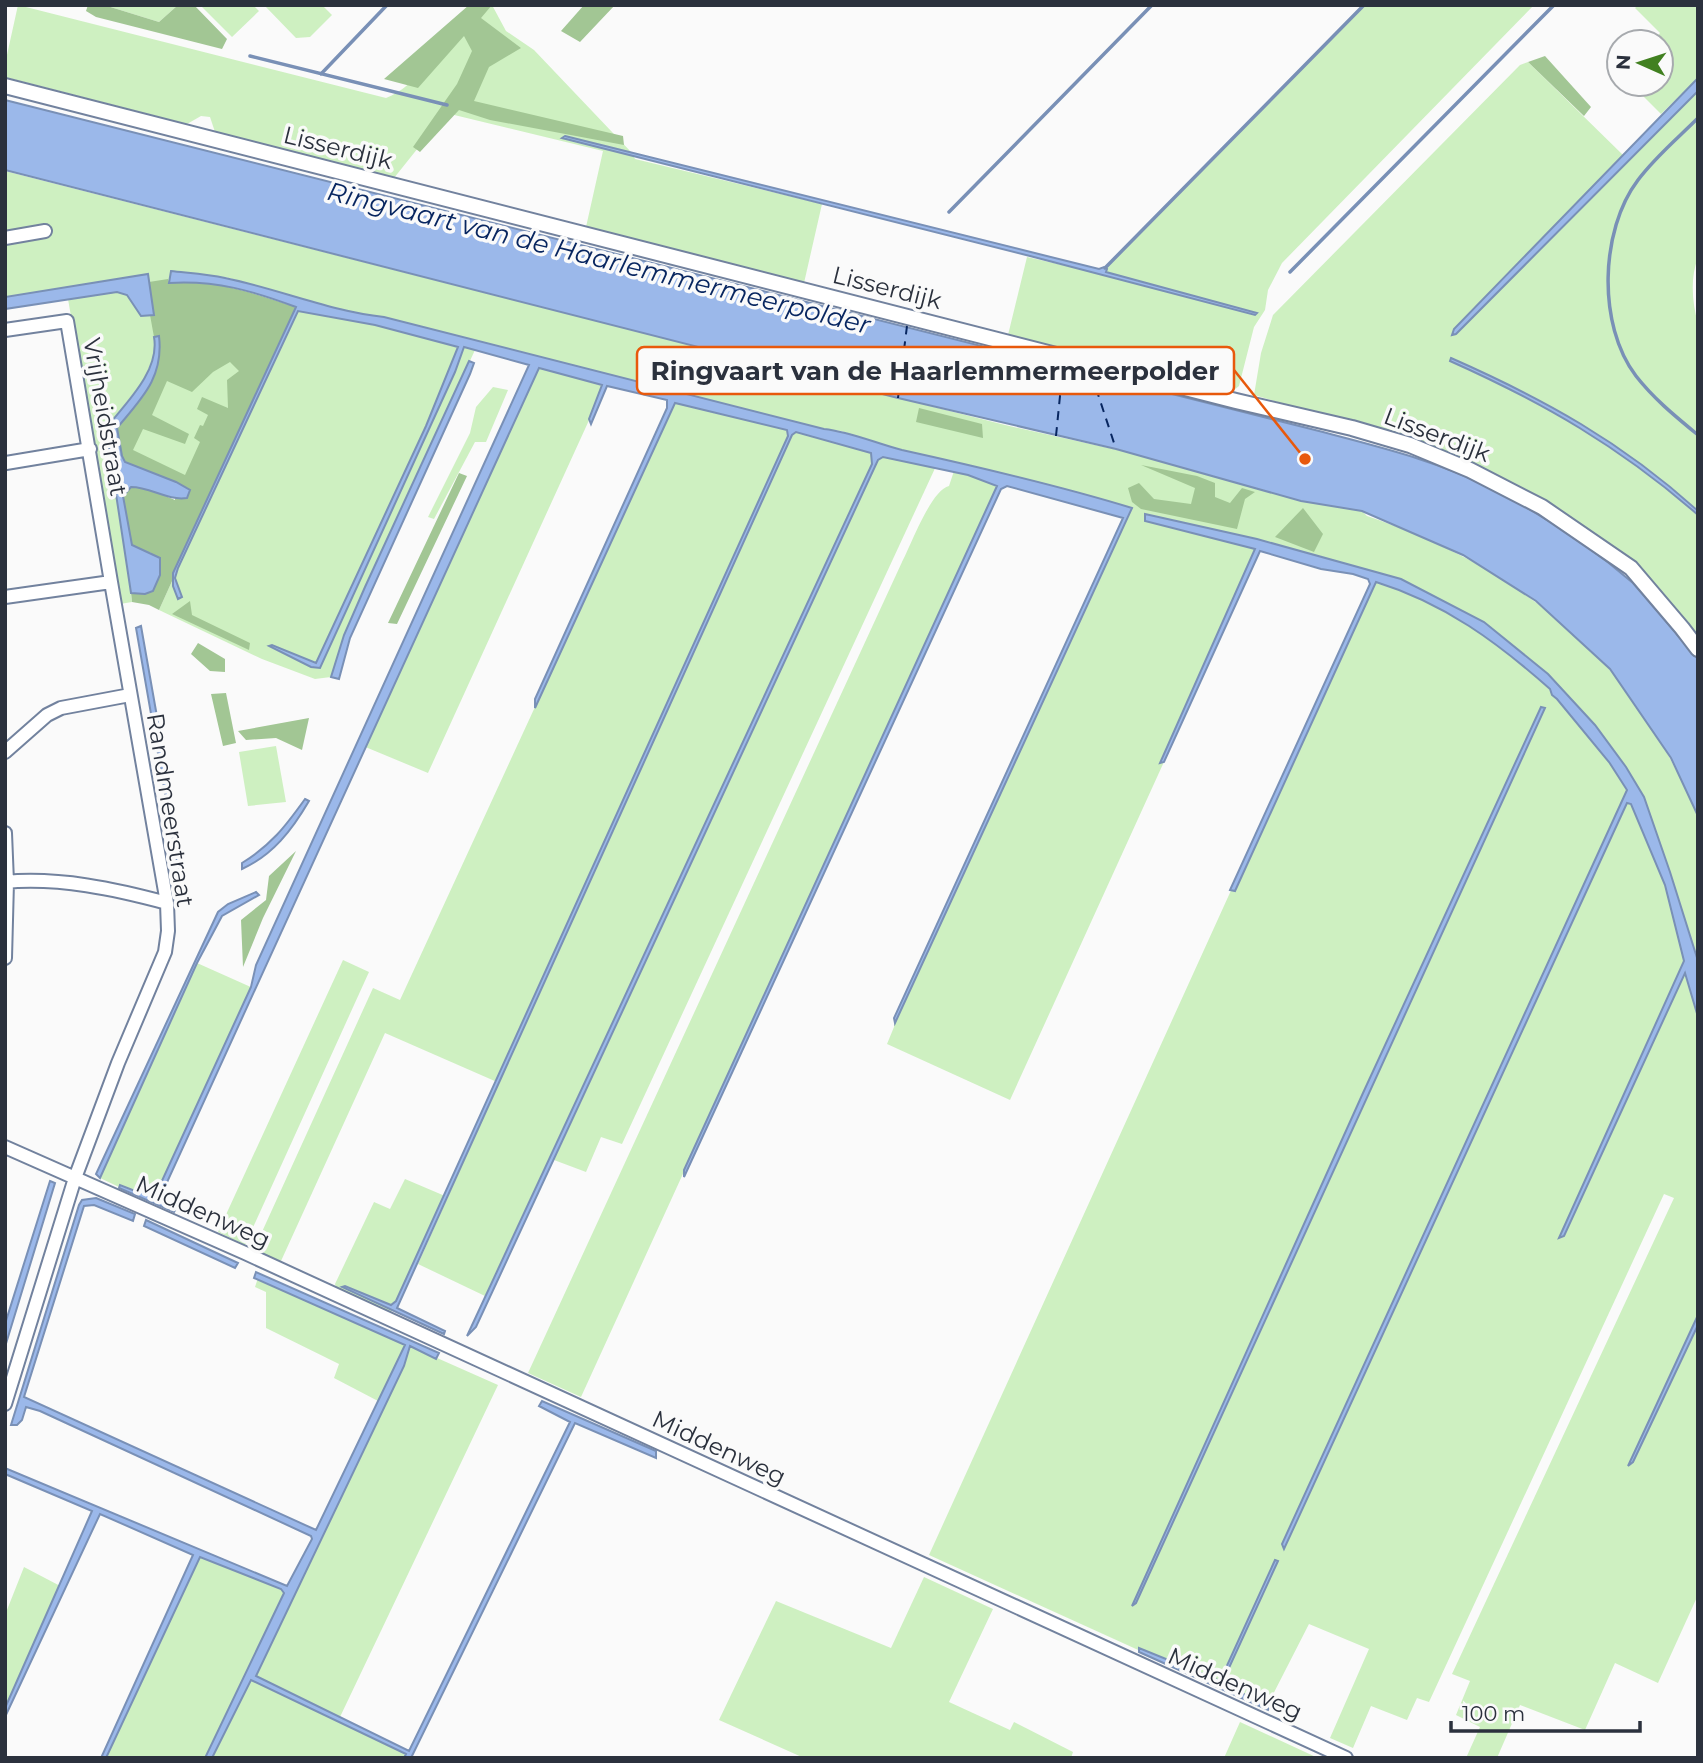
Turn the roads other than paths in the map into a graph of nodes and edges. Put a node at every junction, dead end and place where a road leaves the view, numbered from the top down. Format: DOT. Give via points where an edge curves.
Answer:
graph roads {
  1 [pos="5,86"];
  2 [pos="45,231"];
  3 [pos="5,238"];
  4 [pos="5,330"];
  5 [pos="90,449"];
  6 [pos="6,463"];
  7 [pos="111,582"];
  8 [pos="5,597"];
  9 [pos="1698,649"];
  10 [pos="130,695"];
  11 [pos="5,752"];
  12 [pos="5,833"];
  13 [pos="6,882"];
  14 [pos="167,903"];
  15 [pos="5,958"];
  16 [pos="5,1146"];
  17 [pos="75,1178"];
  18 [pos="6,1400"];
  19 [pos="1346,1758"];
  1 -- 9 [label="street, Lisserdijk" via="1410,444 1542,507 1631,568"];
  2 -- 3 [label="street"];
  4 -- 5 [label="street, Vrijheidstraat" via="67,321"];
  5 -- 6 [label="street"];
  5 -- 7 [label="street, Vrijheidstraat"];
  7 -- 8 [label="street"];
  7 -- 10 [label="street, Randmeerstraat"];
  10 -- 11 [label="street" via="61,708"];
  10 -- 14 [label="street, Randmeerstraat"];
  12 -- 13 [label="street"];
  13 -- 14 [label="street" via="94,886"];
  13 -- 15 [label="street"];
  14 -- 17 [label="street, Randmeerstraat" via="165,952"];
  16 -- 17 [label="street, Middenweg"];
  17 -- 18 [label="street, Randmeerstraat"];
  17 -- 19 [label="street, Middenweg"];
}
